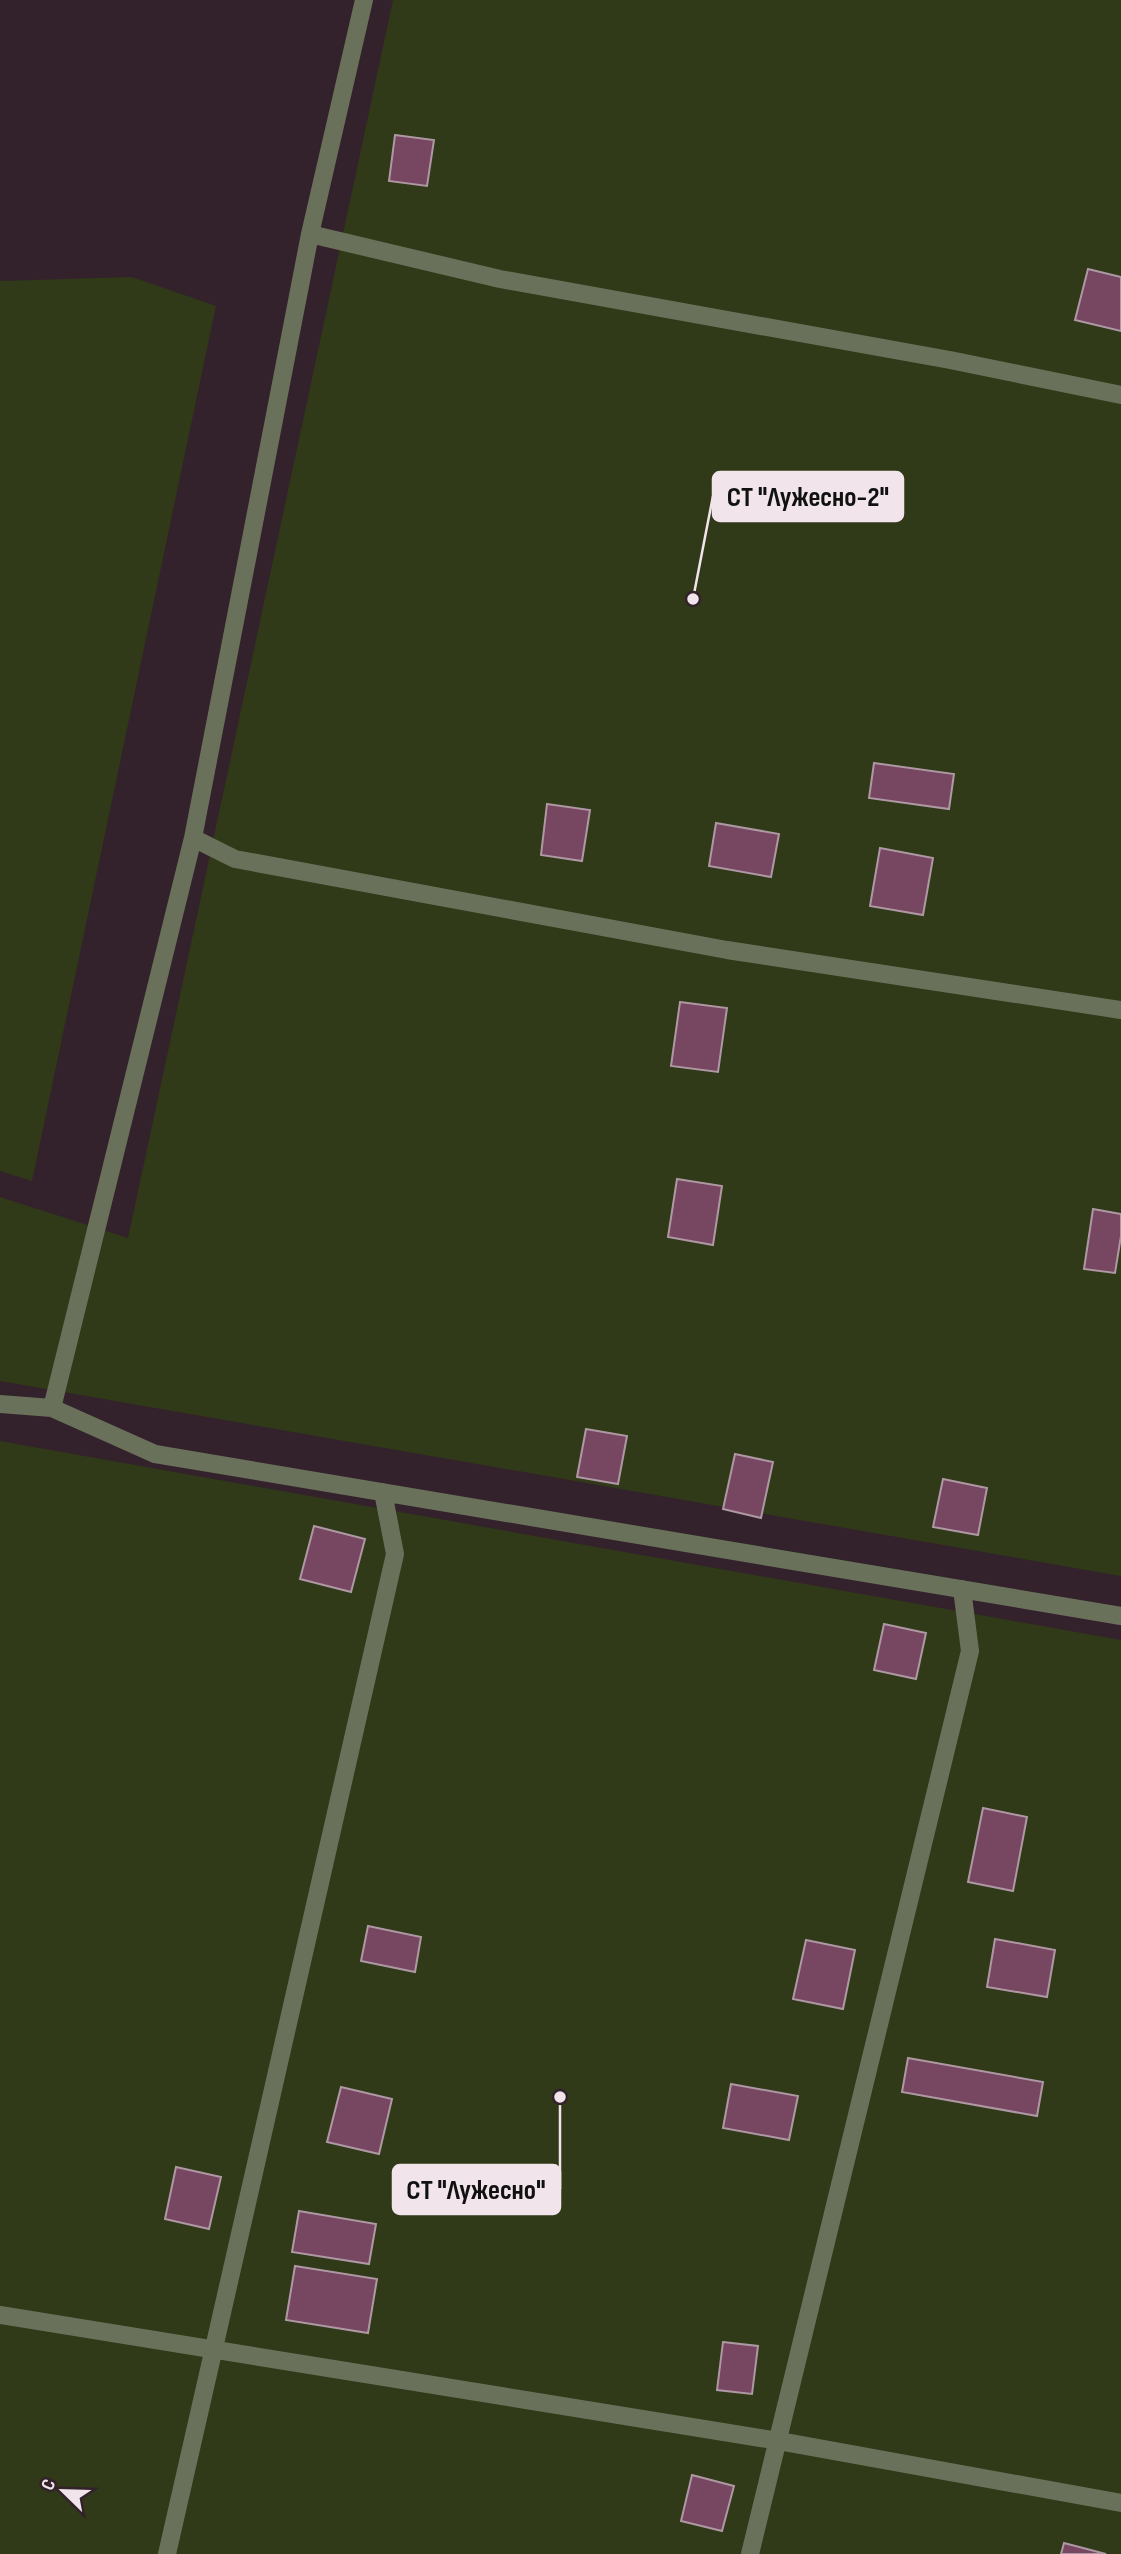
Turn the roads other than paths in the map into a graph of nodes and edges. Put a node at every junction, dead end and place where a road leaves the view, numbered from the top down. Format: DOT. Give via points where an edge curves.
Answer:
graph roads {
  1 [pos="363,0"];
  2 [pos="310,234"];
  3 [pos="1121,395"];
  4 [pos="193,838"];
  5 [pos="1121,1010"];
  6 [pos="0,1404"];
  7 [pos="52,1408"];
  8 [pos="383,1492"];
  9 [pos="962,1589"];
  10 [pos="1121,1616"];
  11 [pos="0,2315"];
  12 [pos="215,2350"];
  13 [pos="779,2441"];
  14 [pos="1121,2503"];
  15 [pos="167,2554"];
  16 [pos="750,2554"];
  1 -- 2 [label="lane"];
  2 -- 3 [label="lane" via="500,279"];
  2 -- 4 [label="lane"];
  4 -- 5 [label="lane" via="234,859 727,950"];
  4 -- 7 [label="lane"];
  6 -- 7 [label="lane"];
  7 -- 8 [label="lane" via="155,1454"];
  8 -- 9 [label="lane"];
  8 -- 12 [label="lane" via="395,1554"];
  9 -- 10 [label="lane"];
  9 -- 13 [label="lane" via="970,1651"];
  11 -- 12 [label="lane"];
  12 -- 13 [label="lane"];
  12 -- 15 [label="lane"];
  13 -- 14 [label="lane"];
  13 -- 16 [label="lane"];
}
